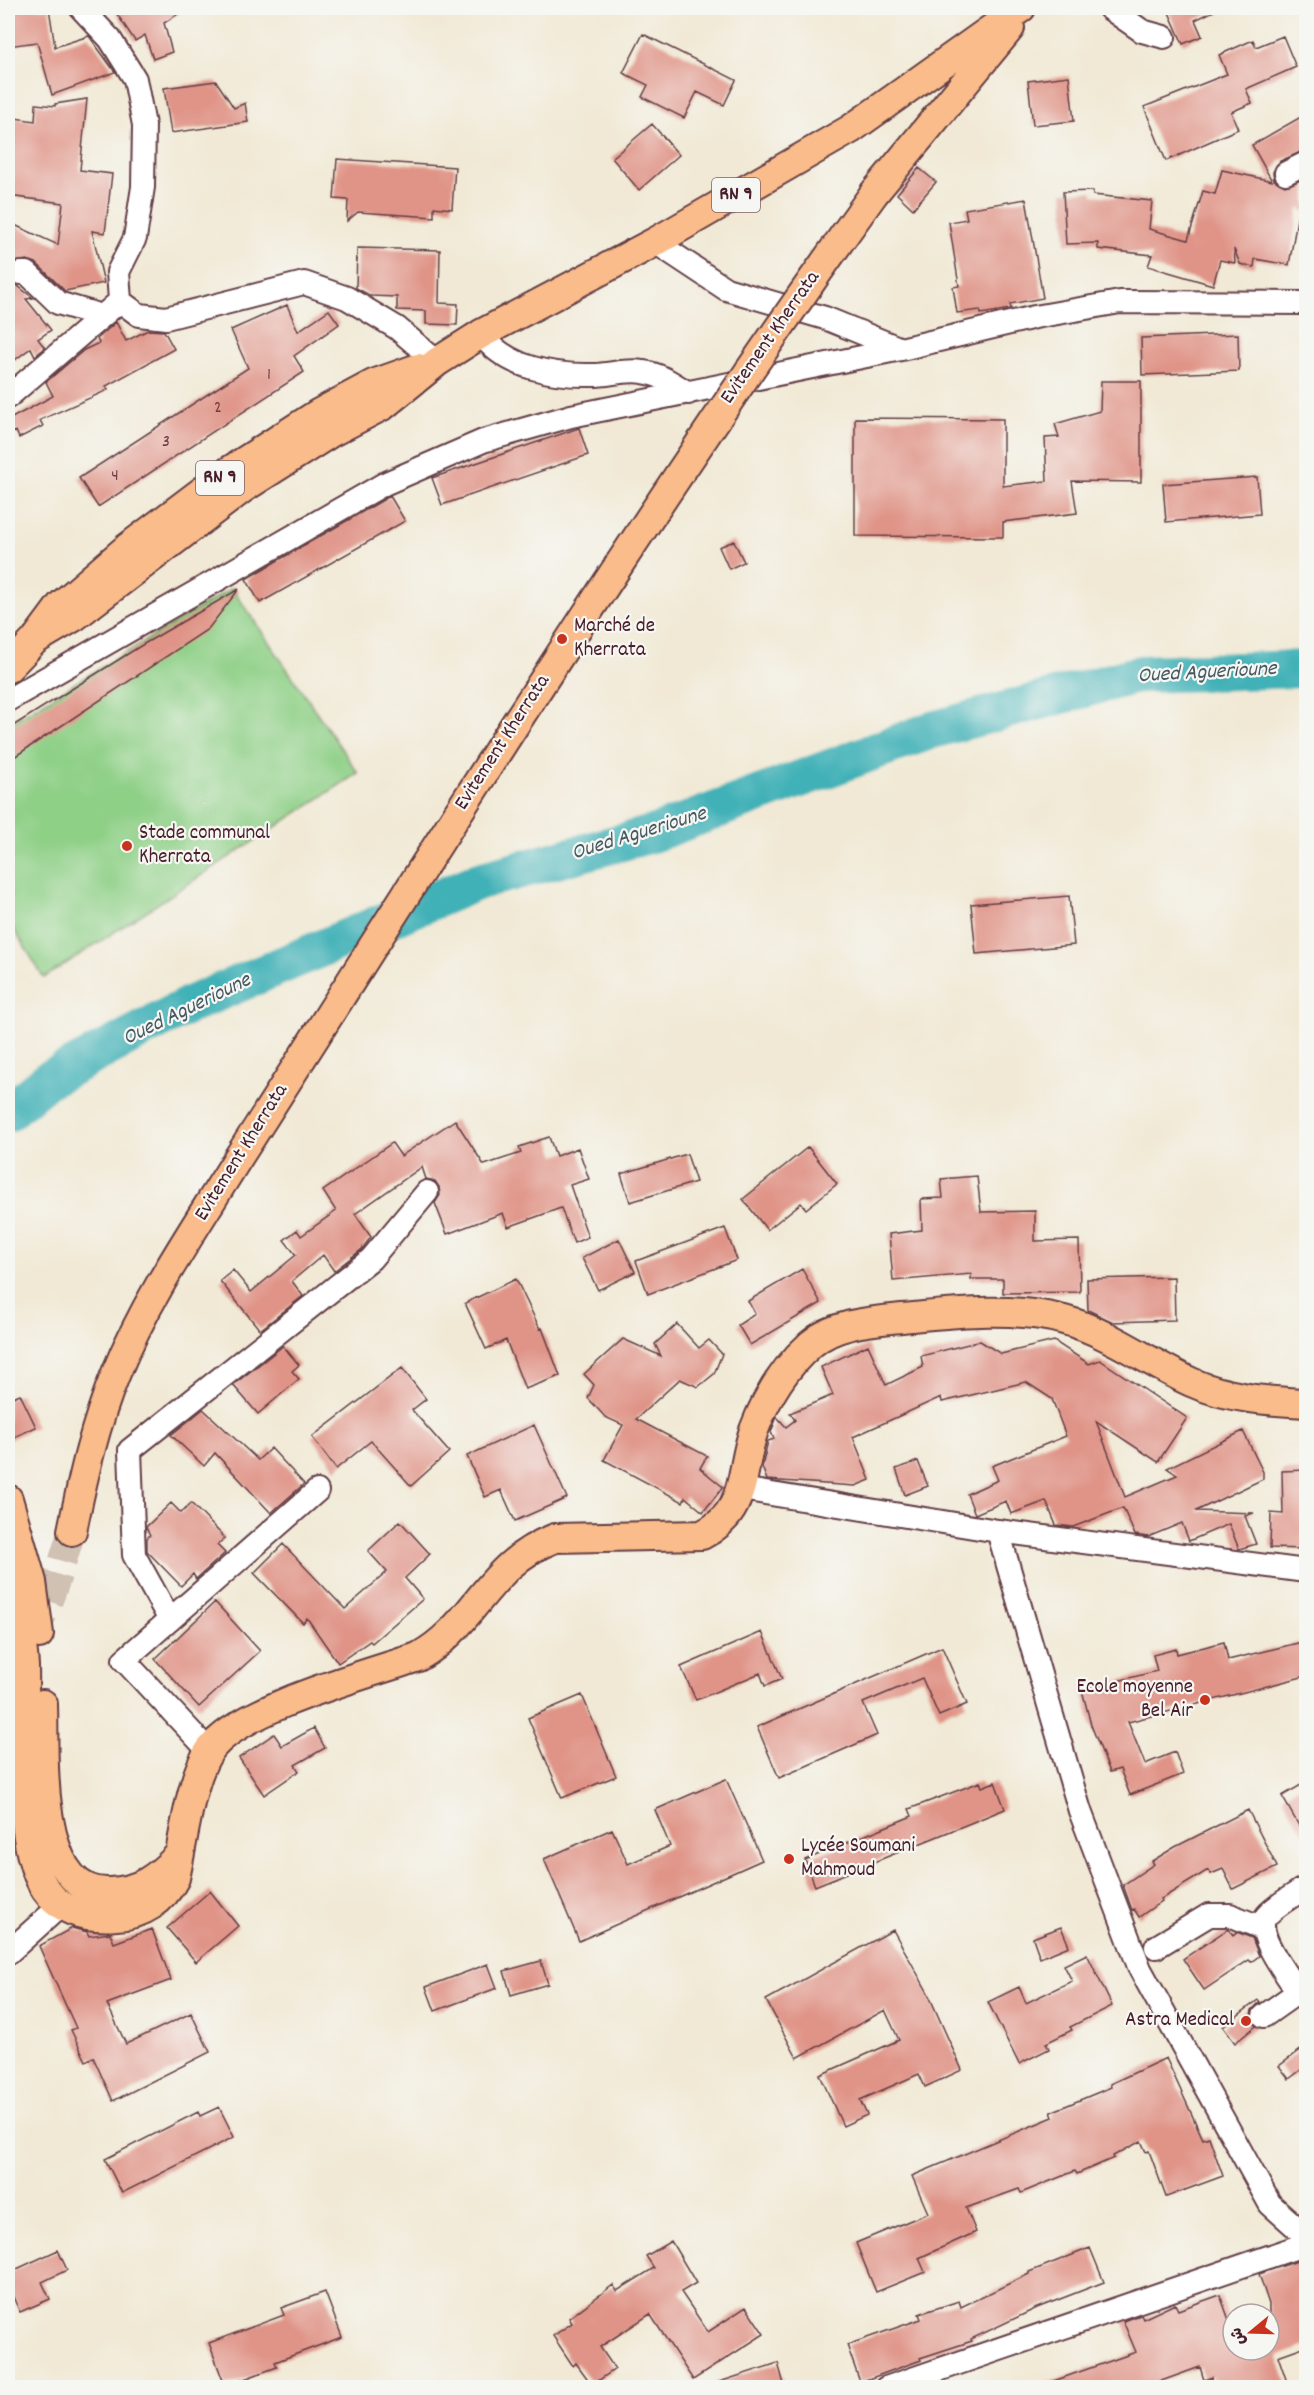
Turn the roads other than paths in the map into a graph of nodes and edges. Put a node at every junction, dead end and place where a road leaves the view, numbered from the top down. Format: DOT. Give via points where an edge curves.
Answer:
graph roads {
  1 [pos="81,8"];
  2 [pos="1021,8"];
  3 [pos="1027,8"];
  4 [pos="1109,8"];
  5 [pos="1164,37"];
  6 [pos="1306,163"];
  7 [pos="1286,173"];
  8 [pos="655,242"];
  9 [pos="21,273"];
  10 [pos="120,300"];
  11 [pos="1306,303"];
  12 [pos="102,316"];
  13 [pos="481,334"];
  14 [pos="901,349"];
  15 [pos="437,362"];
  16 [pos="688,393"];
  17 [pos="8,397"];
  18 [pos="8,668"];
  19 [pos="8,700"];
  20 [pos="427,1192"];
  21 [pos="1306,1403"];
  22 [pos="741,1489"];
  23 [pos="316,1491"];
  24 [pos="8,1499"];
  25 [pos="72,1531"];
  26 [pos="998,1532"];
  27 [pos="1306,1571"];
  28 [pos="8,1572"];
  29 [pos="12,1603"];
  30 [pos="171,1620"];
  31 [pos="39,1627"];
  32 [pos="16,1662"];
  33 [pos="209,1751"];
  34 [pos="31,1852"];
  35 [pos="179,1856"];
  36 [pos="1306,1887"];
  37 [pos="61,1905"];
  38 [pos="1262,1928"];
  39 [pos="1156,1947"];
  40 [pos="8,1953"];
  41 [pos="1302,1991"];
  42 [pos="1264,2016"];
  43 [pos="1306,2236"];
  44 [pos="1306,2244"];
  45 [pos="886,2388"];
  1 -- 10 [label="street" via="110,39 135,79 144,125 141,197 135,238 118,272"];
  2 -- 8 [label="main road, RN 9" via="850,129"];
  3 -- 25 [label="main road, Evitement Kherrata, bridge" via="875,192 764,346 636,537 237,1158 162,1283 117,1371 92,1440"];
  4 -- 5 [label="street" via="1142,32"];
  6 -- 7 [label="street"];
  8 -- 13 [label="main road, RN 9"];
  8 -- 14 [label="street" via="726,289 825,318"];
  9 -- 12 [label="street" via="27,273 57,303"];
  10 -- 12 [label="street"];
  10 -- 15 [label="street" via="139,315 166,318 304,283 347,298 397,328"];
  11 -- 14 [label="street" via="1120,302 1035,317"];
  12 -- 17 [label="street"];
  13 -- 15 [label="main road, RN 9"];
  13 -- 16 [label="street" via="505,358 524,365 585,375 645,372"];
  14 -- 16 [label="street"];
  15 -- 18 [label="main road, RN 9" via="384,405 332,432 242,489 74,617 35,640"];
  16 -- 19 [label="street" via="571,416 483,441 384,484"];
  20 -- 30 [label="street" via="371,1259 130,1450 134,1555"];
  21 -- 22 [label="main road" via="1236,1396 1192,1383 1065,1320 1017,1313 952,1313 877,1321 844,1327 813,1342 791,1364 772,1391 754,1432"];
  22 -- 26 [label="street"];
  22 -- 33 [label="main road" via="732,1510 718,1527 702,1534 555,1539 534,1546 493,1581 435,1647 417,1658 255,1715 229,1730"];
  23 -- 30 [label="street"];
  24 -- 31 [label="main road" via="32,1582"];
  26 -- 27 [label="street"];
  26 -- 43 [label="street" via="1080,1811 1140,1969 1270,2204"];
  28 -- 29 [label="main road"];
  29 -- 31 [label="main road"];
  29 -- 32 [label="main road"];
  30 -- 33 [label="street" via="124,1660"];
  31 -- 34 [label="main road" via="47,1802"];
  32 -- 34 [label="main road"];
  33 -- 35 [label="main road" via="198,1778"];
  34 -- 35 [label="main road" via="103,1893 143,1885 159,1876"];
  34 -- 37 [label="main road" via="40,1879"];
  35 -- 37 [label="main road" via="170,1887 147,1909 128,1916 106,1917 78,1914"];
  36 -- 38 [label="street" via="1265,1917"];
  37 -- 40 [label="street"];
  38 -- 39 [label="street" via="1230,1915 1209,1915"];
  38 -- 41 [label="street" via="1275,1957"];
  41 -- 42 [label="street"];
  44 -- 45 [label="street"];
}
